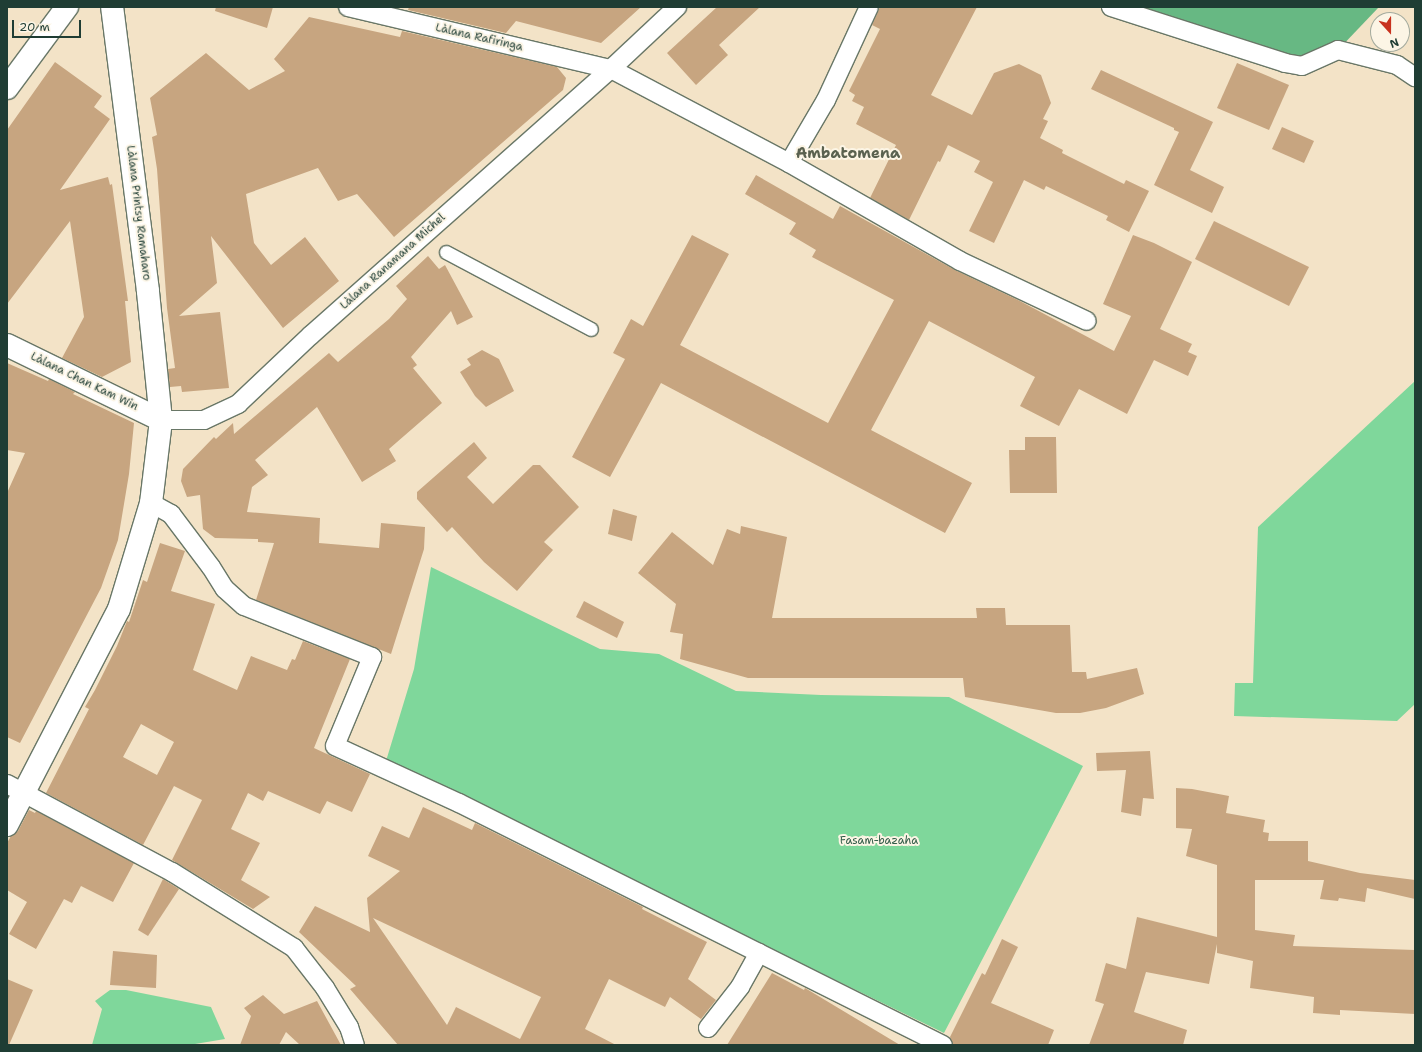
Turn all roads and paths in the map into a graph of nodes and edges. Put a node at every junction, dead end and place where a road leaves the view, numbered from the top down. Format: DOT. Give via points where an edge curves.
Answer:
graph roads {
  1 [pos="67,7"];
  2 [pos="112,7"];
  3 [pos="348,7"];
  4 [pos="677,7"];
  5 [pos="869,7"];
  6 [pos="1111,7"];
  7 [pos="611,69"];
  8 [pos="1415,77"];
  9 [pos="7,88"];
  10 [pos="789,163"];
  11 [pos="446,252"];
  12 [pos="1086,321"];
  13 [pos="591,329"];
  14 [pos="7,345"];
  15 [pos="161,420"];
  16 [pos="151,503"];
  17 [pos="15,789"];
  18 [pos="7,825"];
  19 [pos="759,953"];
  20 [pos="708,1028"];
  21 [pos="355,1045"];
  22 [pos="943,1045"];
  1 -- 9 [label="street"];
  2 -- 15 [label="street, Làlana Printsy Ramaharo" via="148,291"];
  3 -- 7 [label="street, Làlana Rafiringa"];
  4 -- 7 [label="street, Làlana Ranamana Michel"];
  5 -- 10 [label="street" via="826,100"];
  6 -- 8 [label="street" via="1285,63 1302,66 1338,50 1397,65"];
  7 -- 10 [label="street, Làlana Rafiringa"];
  7 -- 15 [label="street, Làlana Ranamana Michel" via="311,335 238,404 204,420"];
  10 -- 12 [label="street, Làlana Rafiringa" via="960,261"];
  11 -- 13 [label="street"];
  14 -- 15 [label="street, Làlana Chan Kam Win"];
  15 -- 16 [label="street, Làlana Printsy Ramaharo"];
  16 -- 17 [label="street, Làlana Printsy Ramaharo" via="119,609"];
  16 -- 19 [label="street" via="172,514 225,589 244,606 372,657 335,746 459,803"];
  17 -- 18 [label="street, Làlana Printsy Ramaharo"];
  17 -- 21 [label="street" via="172,872 294,948 325,988 349,1027"];
  19 -- 20 [label="street" via="740,987"];
  19 -- 22 [label="street"];
}
